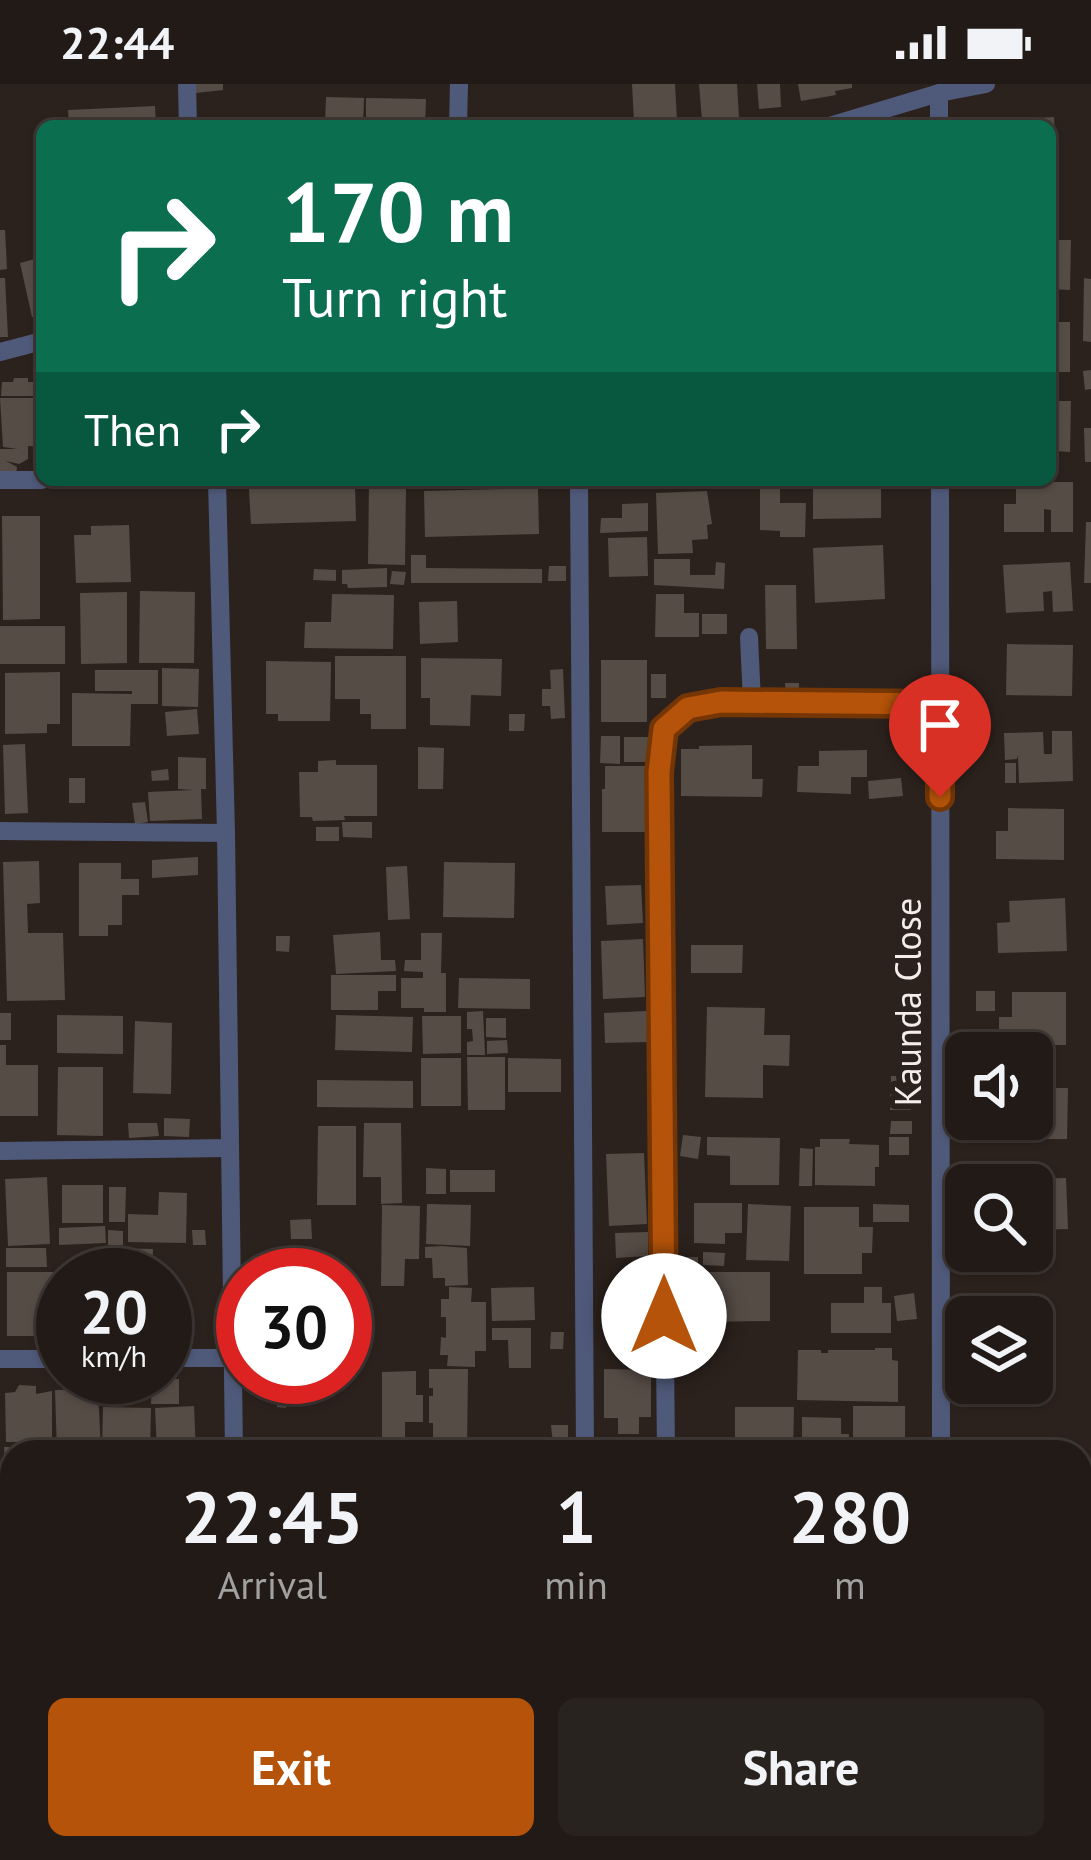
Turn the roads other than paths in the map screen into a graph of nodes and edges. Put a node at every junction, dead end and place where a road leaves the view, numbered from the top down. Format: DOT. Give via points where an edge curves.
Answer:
graph roads {
  1 [pos="187,84"];
  2 [pos="459,84"];
  3 [pos="986,84"];
  4 [pos="939,93"];
  5 [pos="188,120"];
  6 [pos="458,120"];
  7 [pos="850,120"];
  8 [pos="939,120"];
  9 [pos="36,343"];
  10 [pos="0,352"];
  11 [pos="0,480"];
  12 [pos="36,480"];
  13 [pos="217,486"];
  14 [pos="579,486"];
  15 [pos="940,486"];
  16 [pos="749,637"];
  17 [pos="752,702"];
  18 [pos="940,704"];
  19 [pos="0,831"];
  20 [pos="226,833"];
  21 [pos="230,1148"];
  22 [pos="0,1151"];
  23 [pos="232,1248"];
  24 [pos="0,1359"];
  25 [pos="36,1359"];
  26 [pos="234,1404"];
  27 [pos="234,1440"];
  28 [pos="585,1440"];
  29 [pos="666,1440"];
  30 [pos="941,1440"];
  1 -- 5 [label="street"];
  2 -- 6 [label="street"];
  3 -- 4 [label="street"];
  4 -- 7 [label="street"];
  4 -- 8 [label="street"];
  9 -- 10 [label="street"];
  11 -- 12 [label="street"];
  13 -- 20 [label="street"];
  14 -- 28 [label="street"];
  15 -- 18 [label="street, Kaunda Close"];
  16 -- 17 [label="street"];
  17 -- 18 [label="street"];
  17 -- 29 [label="street" via="688,708 664,729"];
  18 -- 30 [label="street, Kaunda Close"];
  19 -- 20 [label="street"];
  20 -- 21 [label="street"];
  21 -- 22 [label="street"];
  21 -- 23 [label="street"];
  24 -- 25 [label="street"];
  26 -- 27 [label="street"];
}
